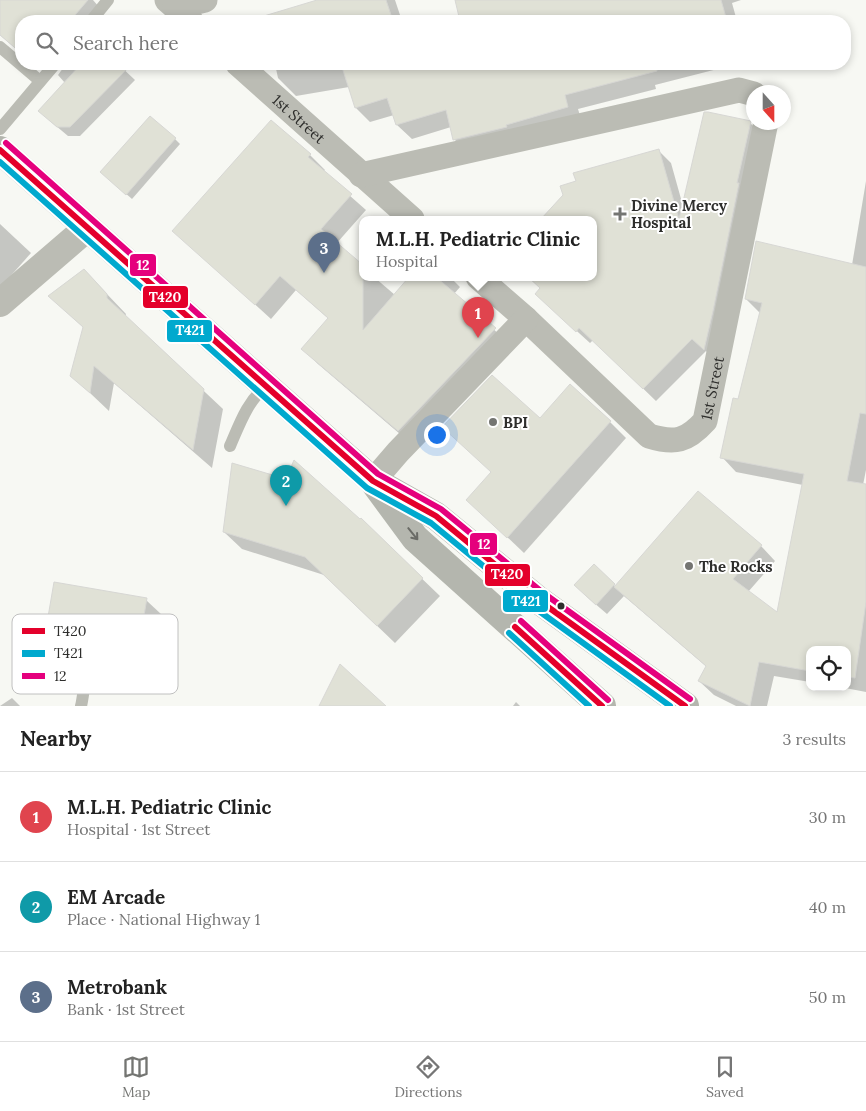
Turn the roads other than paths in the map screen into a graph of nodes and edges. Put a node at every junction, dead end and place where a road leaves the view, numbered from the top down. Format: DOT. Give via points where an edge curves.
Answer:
graph roads {
  1 [pos="108,0"];
  2 [pos="205,0"];
  3 [pos="178,10"];
  4 [pos="96,15"];
  5 [pos="0,47"];
  6 [pos="15,60"];
  7 [pos="27,70"];
  8 [pos="50,70"];
  9 [pos="245,70"];
  10 [pos="40,81"];
  11 [pos="746,92"];
  12 [pos="0,129"];
  13 [pos="764,130"];
  14 [pos="0,150"];
  15 [pos="361,175"];
  16 [pos="409,216"];
  17 [pos="87,228"];
  18 [pos="483,281"];
  19 [pos="0,302"];
  20 [pos="526,319"];
  21 [pos="266,386"];
  22 [pos="230,446"];
  23 [pos="373,481"];
  24 [pos="601,705"];
  25 [pos="685,706"];
  1 -- 4 [label="lane"];
  2 -- 3 [label="street"];
  5 -- 6 [label="lane"];
  7 -- 10 [label="lane"];
  8 -- 10 [label="lane"];
  9 -- 15 [label="street, 1st Street"];
  10 -- 12 [label="lane"];
  11 -- 15 [label="street" via="739,90"];
  13 -- 20 [label="street, 1st Street" via="705,421 694,433 679,440 664,441 649,436"];
  14 -- 17 [label="highway"];
  15 -- 16 [label="street, 1st Street"];
  17 -- 19 [label="street"];
  17 -- 21 [label="highway"];
  18 -- 20 [label="street, 1st Street"];
  20 -- 23 [label="street"];
  21 -- 22 [label="lane" via="245,410"];
  21 -- 23 [label="highway"];
  23 -- 24 [label="highway, one-way" via="416,538"];
  23 -- 25 [label="highway" via="436,516 537,599"];
}
